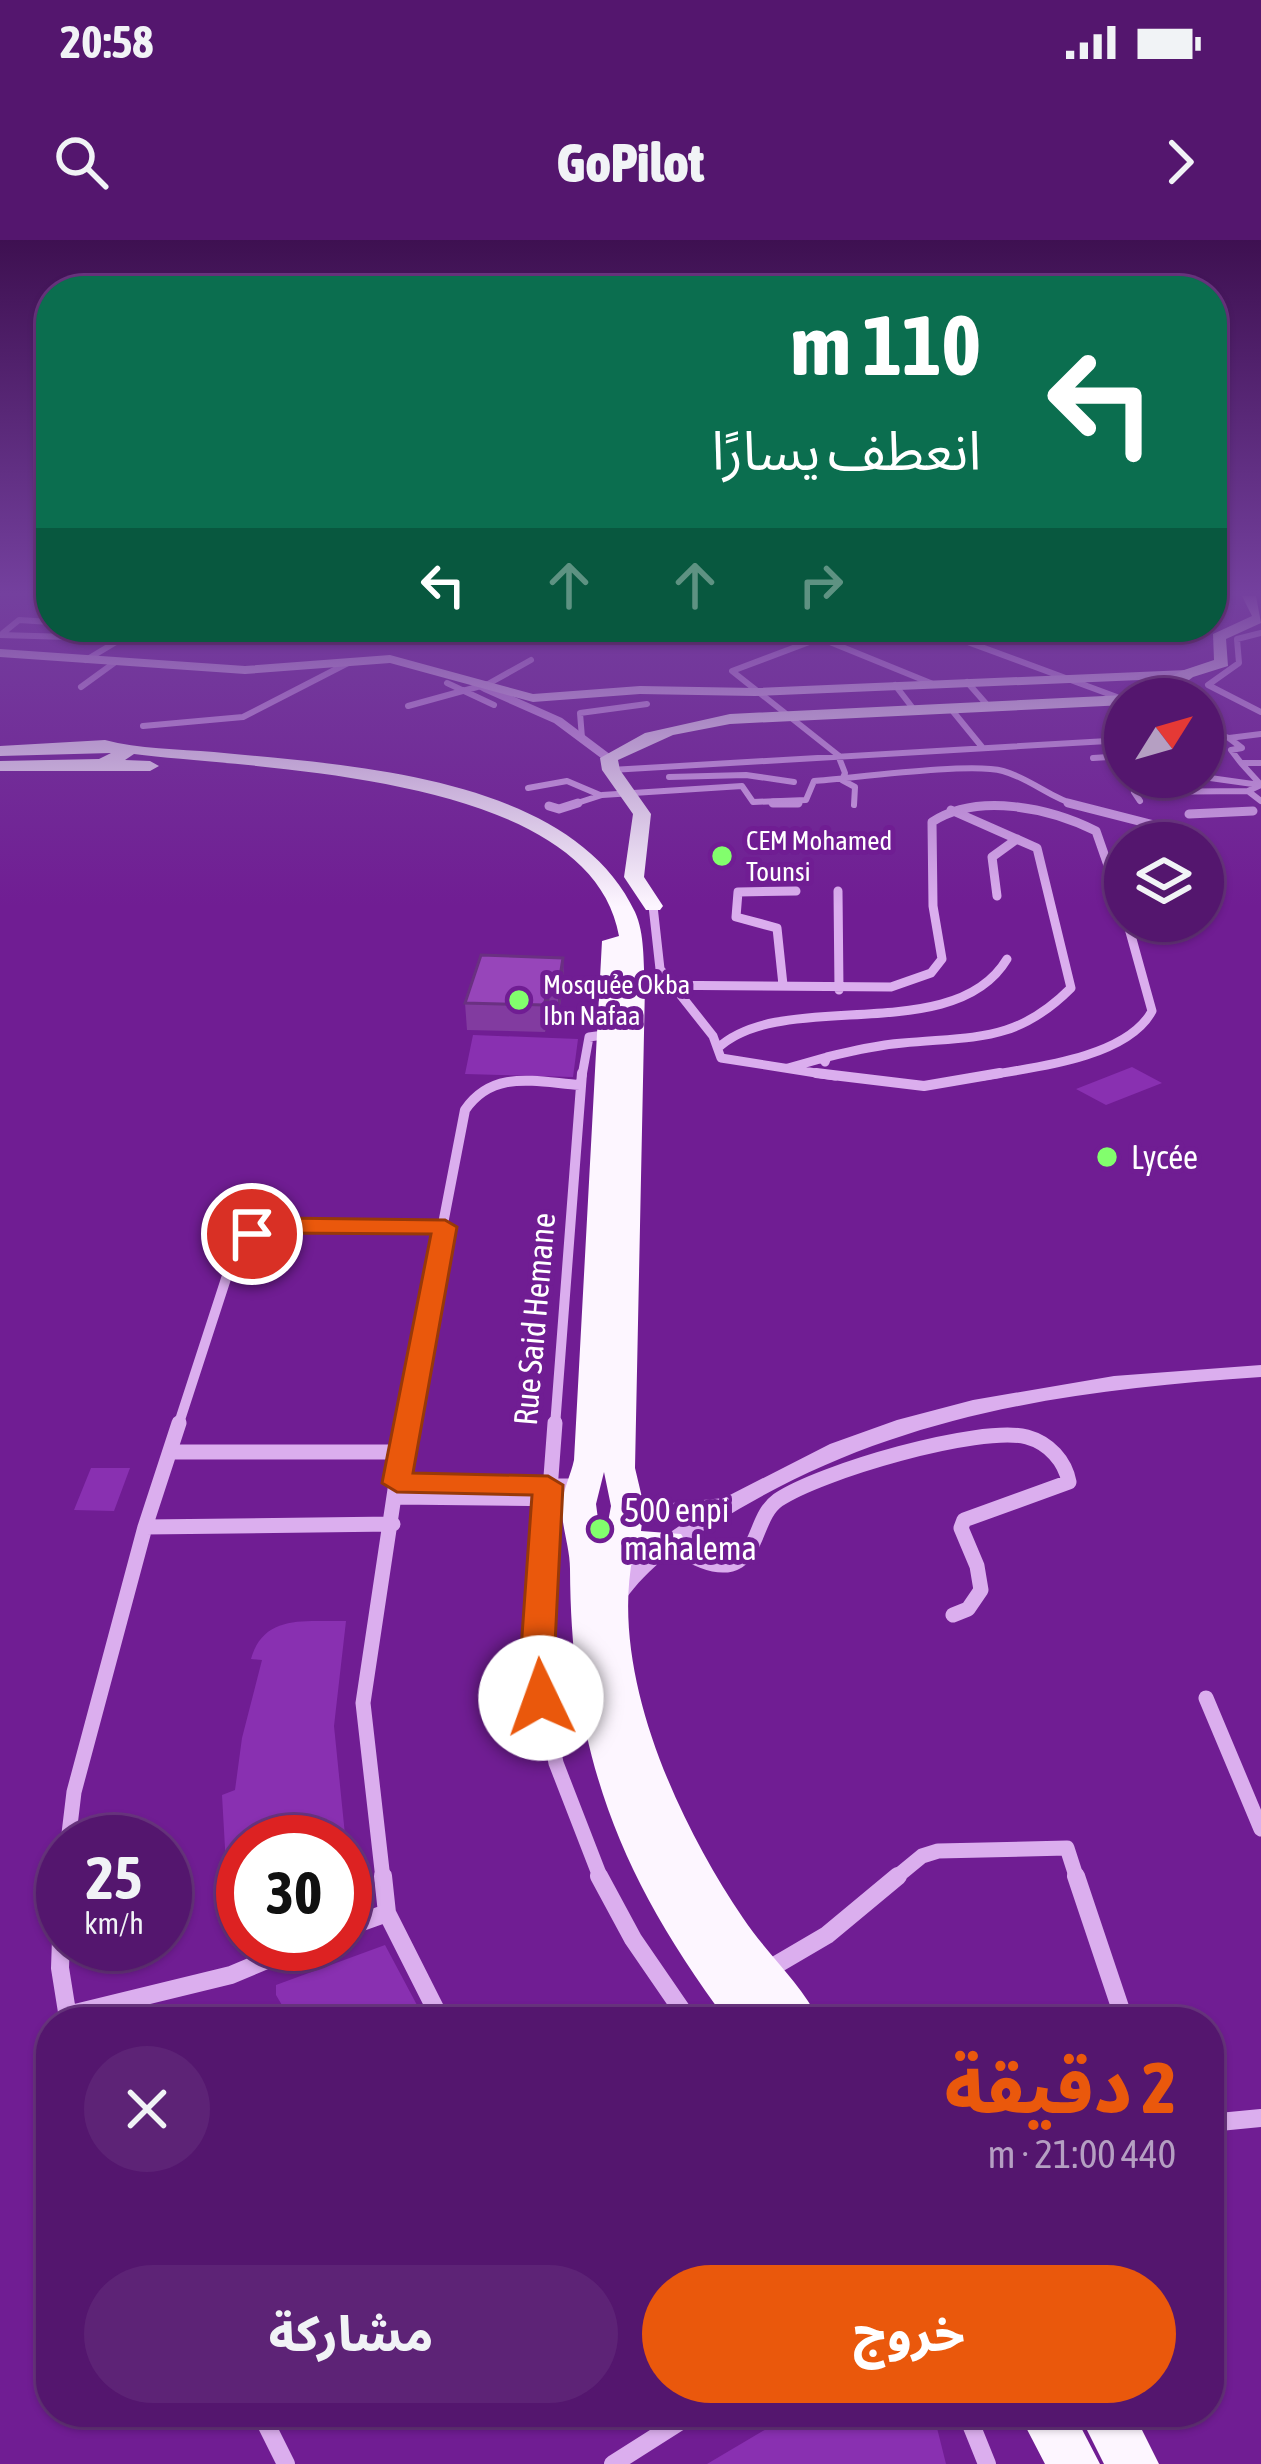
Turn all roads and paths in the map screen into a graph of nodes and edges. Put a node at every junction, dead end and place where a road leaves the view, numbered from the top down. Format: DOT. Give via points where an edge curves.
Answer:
graph roads {
  1 [pos="276,700"];
  2 [pos="429,700"];
  3 [pos="488,700"];
  4 [pos="504,700"];
  5 [pos="766,700"];
  6 [pos="906,700"];
  7 [pos="983,700"];
  8 [pos="1104,701"];
  9 [pos="647,704"];
  10 [pos="494,705"];
  11 [pos="408,706"];
  12 [pos="989,707"];
  13 [pos="951,709"];
  14 [pos="915,711"];
  15 [pos="788,716"];
  16 [pos="143,726"];
  17 [pos="1261,734"];
  18 [pos="1224,736"];
  19 [pos="582,737"];
  20 [pos="1104,746"];
  21 [pos="982,747"];
  22 [pos="959,749"];
  23 [pos="11,753"];
  24 [pos="1104,754"];
  25 [pos="838,755"];
  26 [pos="1093,758"];
  27 [pos="116,759"];
  28 [pos="1241,763"];
  29 [pos="1261,763"];
  30 [pos="610,764"];
  31 [pos="0,768"];
  32 [pos="998,769"];
  33 [pos="669,777"];
  34 [pos="842,780"];
  35 [pos="1224,780"];
  36 [pos="814,781"];
  37 [pos="794,782"];
  38 [pos="1261,785"];
  39 [pos="742,786"];
  40 [pos="528,788"];
  41 [pos="1248,791"];
  42 [pos="602,795"];
  43 [pos="631,795"];
  44 [pos="1048,797"];
  45 [pos="1140,801"];
  46 [pos="1261,801"];
  47 [pos="854,805"];
  48 [pos="549,806"];
  49 [pos="951,810"];
  50 [pos="1258,813"];
  51 [pos="1190,814"];
  52 [pos="1073,820"];
  53 [pos="1143,822"];
  54 [pos="1017,839"];
  55 [pos="1104,849"];
  56 [pos="796,891"];
  57 [pos="838,891"];
  58 [pos="997,896"];
  59 [pos="653,906"];
  60 [pos="622,927"];
  61 [pos="1133,942"];
  62 [pos="1007,959"];
  63 [pos="673,984"];
  64 [pos="634,985"];
  65 [pos="783,986"];
  66 [pos="839,990"];
  67 [pos="611,1034"];
  68 [pos="718,1048"];
  69 [pos="826,1057"];
  70 [pos="782,1070"];
  71 [pos="821,1075"];
  72 [pos="580,1085"];
  73 [pos="445,1227"];
  74 [pos="1261,1372"];
  75 [pos="170,1451"];
  76 [pos="399,1452"];
  77 [pos="583,1487"];
  78 [pos="396,1490"];
  79 [pos="547,1492"];
  80 [pos="625,1494"];
  81 [pos="732,1501"];
  82 [pos="393,1524"];
  83 [pos="146,1527"];
  84 [pos="584,1537"];
  85 [pos="669,1542"];
  86 [pos="619,1543"];
  87 [pos="611,1600"];
  88 [pos="953,1615"];
  89 [pos="1206,1698"];
  90 [pos="71,1815"];
  91 [pos="1261,1829"];
  92 [pos="387,1913"];
  93 [pos="372,1918"];
  94 [pos="60,1971"];
  95 [pos="240,1971"];
  96 [pos="742,1982"];
  97 [pos="66,2007"];
  98 [pos="110,2007"];
  99 [pos="434,2007"];
  100 [pos="679,2007"];
  101 [pos="749,2007"];
  102 [pos="777,2007"];
  103 [pos="1119,2007"];
  104 [pos="1261,2118"];
  105 [pos="1224,2122"];
  106 [pos="268,2427"];
  107 [pos="668,2427"];
  108 [pos="972,2427"];
  109 [pos="1053,2427"];
  110 [pos="1112,2427"];
  111 [pos="286,2464"];
  112 [pos="613,2464"];
  113 [pos="987,2464"];
  114 [pos="1074,2464"];
  115 [pos="1133,2464"];
  1 -- 16 [label="street" via="243,717"];
  2 -- 11 [label="street"];
  3 -- 10 [label="street"];
  4 -- 19 [label="street"];
  5 -- 15 [label="street"];
  6 -- 14 [label="street"];
  7 -- 12 [label="street"];
  8 -- 12 [label="main road"];
  9 -- 19 [label="street" via="580,713"];
  12 -- 13 [label="main road"];
  13 -- 14 [label="main road"];
  13 -- 21 [label="street"];
  14 -- 15 [label="main road"];
  15 -- 25 [label="street"];
  15 -- 30 [label="main road" via="704,722"];
  17 -- 18 [label="street"];
  18 -- 28 [label="street" via="1242,748 1231,750"];
  19 -- 30 [label="street"];
  20 -- 21 [label="street"];
  21 -- 22 [label="street"];
  22 -- 25 [label="street"];
  22 -- 32 [label="street"];
  23 -- 27 [label="main road"];
  23 -- 27 [label="main road"];
  23 -- 31 [label="main road"];
  24 -- 26 [label="street"];
  25 -- 30 [label="street"];
  25 -- 34 [label="street"];
  27 -- 60 [label="main road" via="328,777 474,810 564,862"];
  27 -- 60 [label="main road" via="361,773 475,800 563,843 596,871"];
  28 -- 29 [label="street"];
  28 -- 38 [label="street"];
  30 -- 43 [label="main road"];
  32 -- 34 [label="street"];
  32 -- 44 [label="street"];
  33 -- 37 [label="street"];
  34 -- 36 [label="street"];
  34 -- 47 [label="street" via="855,787"];
  35 -- 38 [label="street"];
  36 -- 37 [label="street"];
  36 -- 39 [label="street" via="806,800 794,804 754,802"];
  37 -- 39 [label="street"];
  38 -- 41 [label="street"];
  39 -- 43 [label="street"];
  40 -- 42 [label="street" via="568,781"];
  41 -- 45 [label="street" via="1133,793"];
  41 -- 46 [label="street"];
  42 -- 43 [label="street"];
  42 -- 48 [label="street"];
  43 -- 59 [label="main road" via="642,826 634,877"];
  44 -- 52 [label="street"];
  44 -- 53 [label="street"];
  49 -- 52 [label="street" via="990,806"];
  49 -- 54 [label="street"];
  49 -- 66 [label="street" via="932,822 940,968 895,985"];
  50 -- 51 [label="street"];
  52 -- 55 [label="street" via="1100,836"];
  54 -- 58 [label="street" via="992,856"];
  54 -- 69 [label="street" via="1039,853 1068,992 999,1038"];
  56 -- 65 [label="street" via="738,892 736,916 777,928"];
  57 -- 66 [label="street"];
  59 -- 60 [label="main road" via="649,916"];
  59 -- 63 [label="street" via="655,955"];
  60 -- 64 [label="main road"];
  60 -- 67 [label="main road"];
  61 -- 71 [label="street" via="1152,1011 1129,1036 1060,1063 976,1080 905,1086"];
  62 -- 68 [label="street" via="992,982 946,1002 762,1026"];
  63 -- 64 [label="street"];
  63 -- 65 [label="street"];
  63 -- 68 [label="street"];
  64 -- 80 [label="main road"];
  65 -- 66 [label="street"];
  67 -- 72 [label="street, Rue Said Hemane" via="589,1037"];
  67 -- 77 [label="main road"];
  68 -- 70 [label="street" via="727,1061"];
  69 -- 70 [label="street"];
  69 -- 71 [label="street"];
  70 -- 71 [label="street"];
  72 -- 73 [label="street" via="500,1081 475,1091"];
  72 -- 79 [label="street, Rue Said Hemane"];
  73 -- 75 [label="street" via="279,1225 240,1244"];
  73 -- 76 [label="street"];
  74 -- 81 [label="street" via="1091,1385 970,1405 869,1433"];
  75 -- 76 [label="street"];
  75 -- 83 [label="street"];
  76 -- 78 [label="street"];
  77 -- 79 [label="street"];
  77 -- 80 [label="main road" via="609,1476"];
  77 -- 84 [label="main road"];
  78 -- 79 [label="street"];
  78 -- 82 [label="street"];
  79 -- 100 [label="street, Rue Said Hemane" via="537,1664 545,1732 598,1884"];
  80 -- 81 [label="street" via="686,1510"];
  80 -- 86 [label="main road"];
  81 -- 85 [label="street"];
  82 -- 83 [label="street"];
  82 -- 92 [label="street" via="363,1703"];
  83 -- 90 [label="street"];
  84 -- 86 [label="main road"];
  84 -- 96 [label="main road" via="587,1665 609,1766 654,1874"];
  85 -- 86 [label="main road"];
  85 -- 87 [label="street"];
  85 -- 88 [label="street" via="690,1556 730,1564 742,1559 771,1505 814,1482 884,1459 998,1437 1034,1439 1066,1467 1069,1482 964,1520 983,1592"];
  86 -- 87 [label="main road"];
  87 -- 96 [label="main road" via="623,1694 654,1792"];
  89 -- 91 [label="street"];
  92 -- 93 [label="street"];
  92 -- 99 [label="street"];
  94 -- 97 [label="street"];
  95 -- 98 [label="street"];
  96 -- 101 [label="main road"];
  96 -- 102 [label="main road"];
  96 -- 103 [label="street" via="827,1935 922,1856 1067,1848"];
  104 -- 105 [label="street"];
  106 -- 111 [label="street"];
  107 -- 112 [label="street"];
  108 -- 113 [label="street"];
  109 -- 114 [label="main road"];
  110 -- 115 [label="main road"];
}
